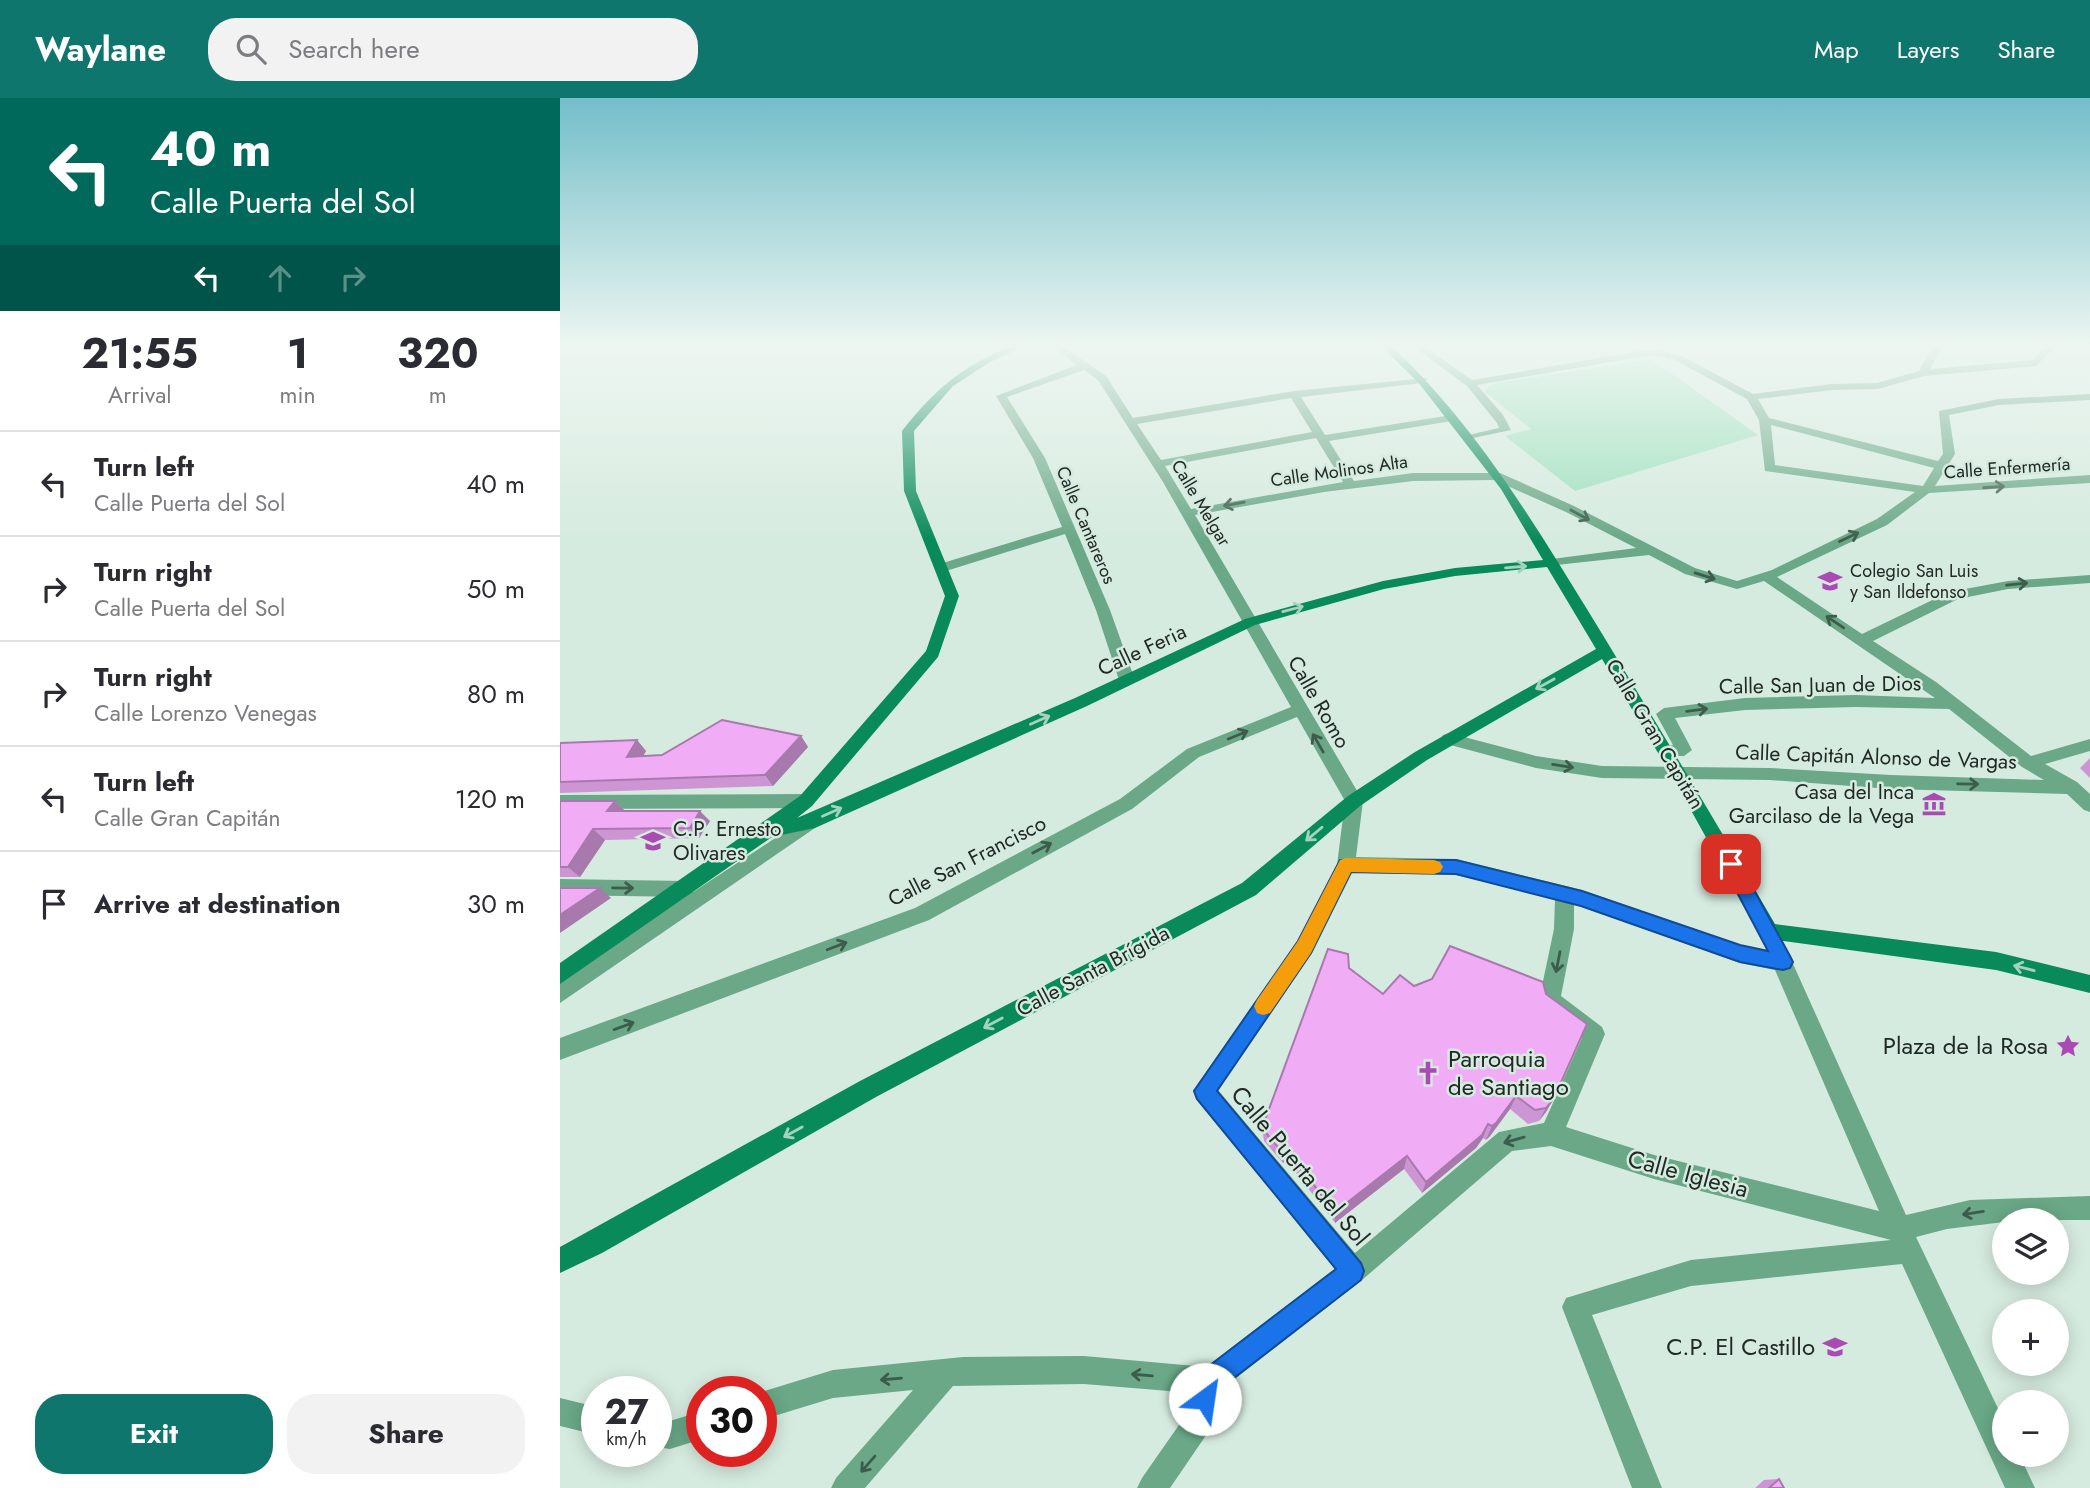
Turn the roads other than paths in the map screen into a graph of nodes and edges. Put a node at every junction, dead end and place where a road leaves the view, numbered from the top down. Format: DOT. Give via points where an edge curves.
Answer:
graph roads {
  1 [pos="925,412"];
  2 [pos="1011,412"];
  3 [pos="1124,412"];
  4 [pos="1189,412"];
  5 [pos="1305,412"];
  6 [pos="1447,412"];
  7 [pos="1494,412"];
  8 [pos="1760,412"];
  9 [pos="1949,412"];
  10 [pos="1452,418"];
  11 [pos="1765,420"];
  12 [pos="1130,422"];
  13 [pos="1320,437"];
  14 [pos="1468,438"];
  15 [pos="1157,464"];
  16 [pos="1942,466"];
  17 [pos="1496,476"];
  18 [pos="2088,481"];
  19 [pos="1351,485"];
  20 [pos="1926,491"];
  21 [pos="1187,513"];
  22 [pos="1069,529"];
  23 [pos="1648,551"];
  24 [pos="1552,564"];
  25 [pos="941,568"];
  26 [pos="1766,576"];
  27 [pos="2090,579"];
  28 [pos="1250,622"];
  29 [pos="1862,640"];
  30 [pos="1605,651"];
  31 [pos="1128,680"];
  32 [pos="1953,704"];
  33 [pos="1300,710"];
  34 [pos="1450,739"];
  35 [pos="2090,745"];
  36 [pos="1666,752"];
  37 [pos="2028,763"];
  38 [pos="1679,773"];
  39 [pos="2071,787"];
  40 [pos="806,801"];
  41 [pos="1354,801"];
  42 [pos="560,802"];
  43 [pos="2090,805"];
  44 [pos="809,822"];
  45 [pos="767,831"];
  46 [pos="1346,865"];
  47 [pos="560,887"];
  48 [pos="685,889"];
  49 [pos="1565,894"];
  50 [pos="1769,932"];
  51 [pos="1783,962"];
  52 [pos="560,975"];
  53 [pos="2090,984"];
  54 [pos="560,993"];
  55 [pos="560,1049"];
  56 [pos="1551,1134"];
  57 [pos="2090,1208"];
  58 [pos="1905,1240"];
  59 [pos="560,1260"];
  60 [pos="1353,1271"];
  61 [pos="944,1375"];
  62 [pos="1210,1381"];
  63 [pos="777,1401"];
  64 [pos="560,1412"];
  65 [pos="581,1417"];
  66 [pos="1992,1427"];
  67 [pos="2010,1467"];
  68 [pos="846,1488"];
  69 [pos="1152,1488"];
  70 [pos="1647,1488"];
  71 [pos="2020,1488"];
  1 -- 25 [label="street" via="908,431 910,491"];
  2 -- 22 [label="street, Calle Cantareros" via="1039,458"];
  3 -- 12 [label="street, Calle Melgar"];
  4 -- 12 [label="street"];
  5 -- 13 [label="street"];
  6 -- 10 [label="street, Calle Gran Capitán"];
  7 -- 14 [label="street" via="1505,430"];
  8 -- 11 [label="street"];
  9 -- 16 [label="street" via="1943,413 1949,454"];
  10 -- 13 [label="street"];
  10 -- 14 [label="street, Calle Gran Capitán"];
  11 -- 16 [label="street"];
  11 -- 20 [label="street, Calle Enfermería" via="1769,468"];
  12 -- 15 [label="street, Calle Melgar"];
  13 -- 15 [label="street"];
  13 -- 19 [label="street"];
  14 -- 17 [label="street, Calle Gran Capitán"];
  15 -- 21 [label="street, Calle Melgar"];
  16 -- 20 [label="street"];
  17 -- 19 [label="street, Calle Molinos Alta" via="1413,477"];
  17 -- 23 [label="street, one-way"];
  17 -- 24 [label="street, Calle Gran Capitán"];
  20 -- 18 [label="street, Calle Enfermería, one-way"];
  19 -- 21 [label="street, Calle Molinos Alta, one-way"];
  26 -- 20 [label="street, one-way" via="1882,523"];
  21 -- 28 [label="street, Calle Melgar"];
  22 -- 25 [label="street"];
  22 -- 31 [label="street, Calle Cantareros"];
  23 -- 24 [label="street"];
  23 -- 26 [label="street, one-way" via="1690,571 1737,584"];
  28 -- 24 [label="street, Calle Feria, one-way" via="1383,585 1455,572"];
  24 -- 30 [label="street, Calle Gran Capitán"];
  25 -- 40 [label="street" via="952,596 933,653"];
  29 -- 26 [label="street, one-way"];
  29 -- 27 [label="street, one-way" via="1954,595 2008,585"];
  28 -- 31 [label="street, Calle Feria"];
  28 -- 33 [label="street, Calle Romo"];
  29 -- 32 [label="street"];
  30 -- 34 [label="street, Calle Santa Brígida, one-way"];
  30 -- 36 [label="street, Calle Gran Capitán"];
  44 -- 31 [label="street, Calle Feria, one-way"];
  36 -- 32 [label="street, Calle San Juan de Dios, one-way" via="1684,750 1664,714 1745,704"];
  32 -- 37 [label="street"];
  41 -- 33 [label="street, Calle Romo, one-way"];
  55 -- 33 [label="street, Calle San Francisco, one-way" via="922,914 1126,804 1193,753"];
  34 -- 38 [label="street, Calle Capitán Alonso de Vargas, one-way" via="1536,762 1602,772"];
  34 -- 41 [label="street, Calle Santa Brígida"];
  35 -- 37 [label="street"];
  36 -- 38 [label="street, Calle Gran Capitán"];
  37 -- 39 [label="street"];
  38 -- 39 [label="street, Calle Capitán Alonso de Vargas, one-way"];
  38 -- 50 [label="street, Calle Gran Capitán"];
  39 -- 43 [label="street"];
  40 -- 42 [label="street"];
  40 -- 45 [label="street"];
  41 -- 46 [label="street, Calle Puerta del Sol"];
  41 -- 59 [label="street, Calle Santa Brígida, one-way" via="1249,889 868,1089"];
  44 -- 45 [label="street, Calle Feria"];
  44 -- 54 [label="street"];
  45 -- 48 [label="street"];
  46 -- 49 [label="street" via="1456,867"];
  46 -- 60 [label="street, Calle Puerta del Sol" via="1305,947 1204,1091"];
  47 -- 48 [label="street, one-way"];
  48 -- 52 [label="street"];
  49 -- 51 [label="street" via="1740,954"];
  49 -- 56 [label="street, one-way" via="1564,929 1550,1000 1594,1034"];
  50 -- 51 [label="street, Calle Gran Capitán"];
  53 -- 50 [label="street, one-way" via="1996,961"];
  51 -- 58 [label="street, Calle Gran Capitán"];
  56 -- 58 [label="street, Calle Iglesia"];
  56 -- 60 [label="street, Calle Iglesia, one-way" via="1507,1140"];
  57 -- 58 [label="street, one-way" via="2005,1208 1926,1220"];
  58 -- 66 [label="street, Calle Gran Capitán"];
  58 -- 70 [label="street" via="1691,1273 1575,1307"];
  60 -- 62 [label="street, Calle Iglesia"];
  62 -- 61 [label="street, one-way" via="1084,1370"];
  61 -- 63 [label="street, one-way" via="833,1384"];
  61 -- 68 [label="street, one-way"];
  62 -- 69 [label="street" via="1201,1418"];
  64 -- 65 [label="street"];
  67 -- 71 [label="street, Calle Gran Capitán"];
}
